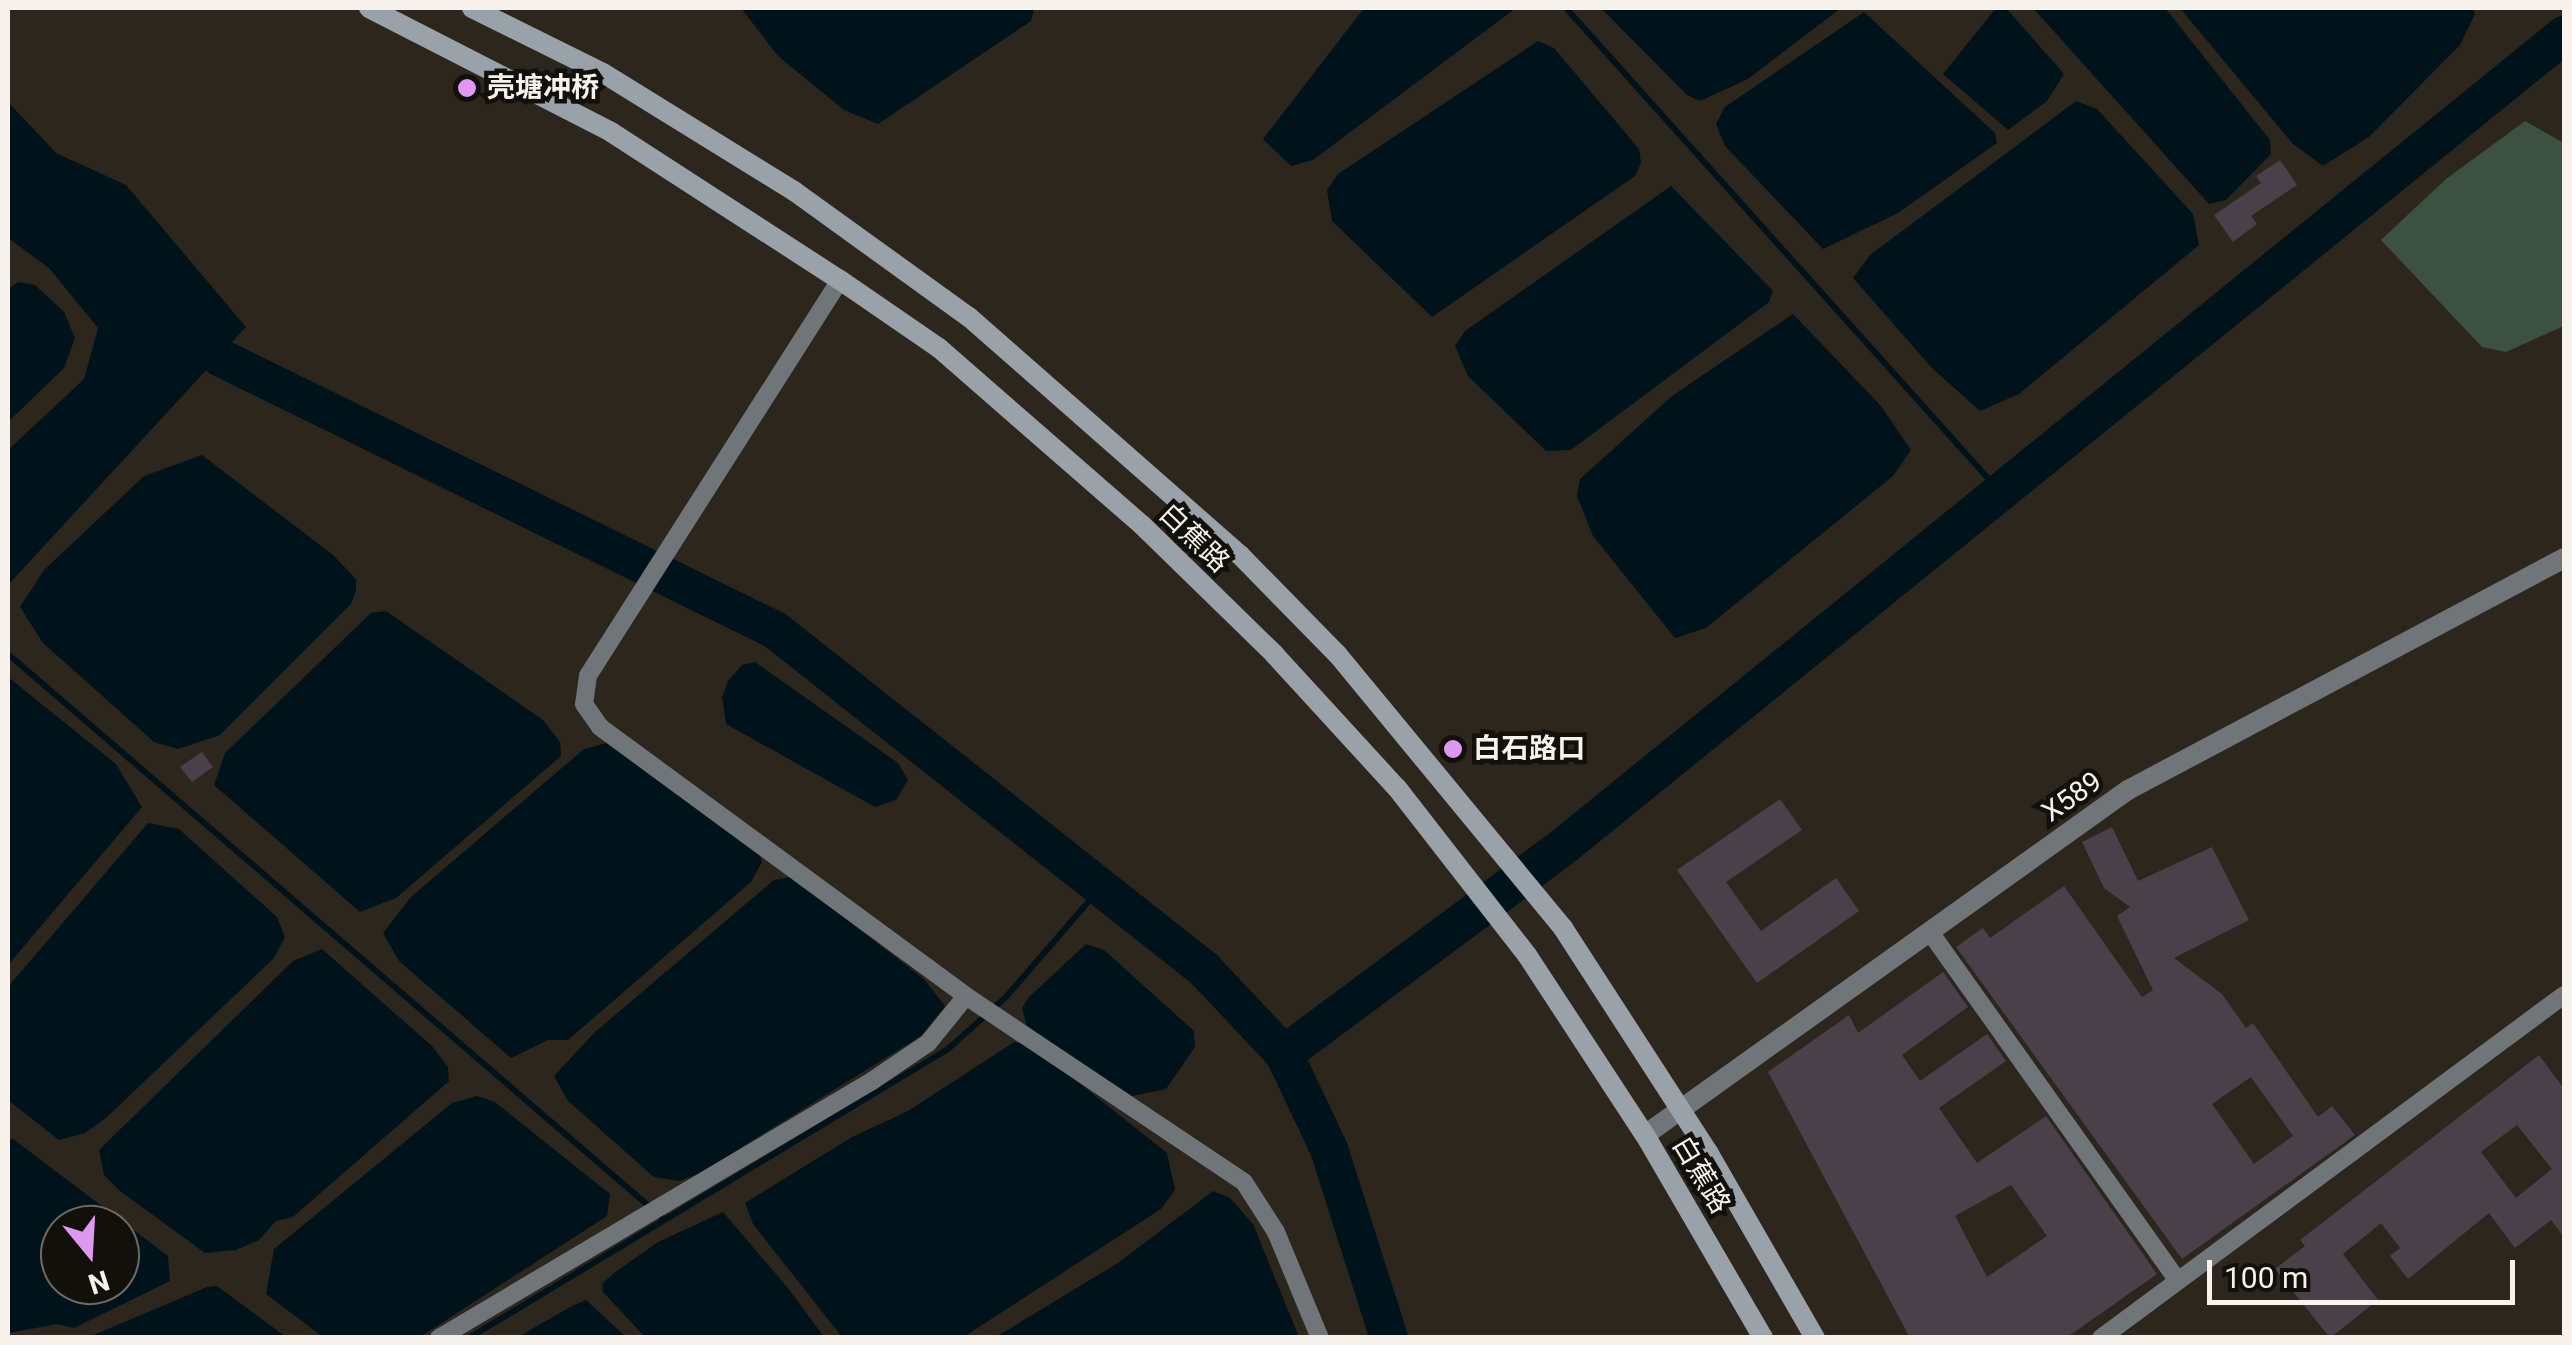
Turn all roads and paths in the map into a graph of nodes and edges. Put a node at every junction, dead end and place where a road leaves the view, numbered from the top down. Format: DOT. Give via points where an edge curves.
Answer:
graph roads {
  1 [pos="369,8"];
  2 [pos="472,8"];
  3 [pos="840,280"];
  4 [pos="2564,558"];
  5 [pos="1930,932"];
  6 [pos="2564,995"];
  7 [pos="972,1001"];
  8 [pos="1680,1109"];
  9 [pos="1645,1135"];
  10 [pos="2178,1281"];
  11 [pos="439,1338"];
  12 [pos="1320,1338"];
  13 [pos="1763,1338"];
  14 [pos="1815,1338"];
  15 [pos="2101,1338"];
  1 -- 3 [label="main road, 白蕉路" via="611,132"];
  2 -- 8 [label="main road, 白蕉路" via="603,73 778,182 969,317 1240,554 1490,831 1563,928"];
  3 -- 7 [label="street" via="583,690 590,716"];
  3 -- 9 [label="main road, 白蕉路" via="939,348 1065,452 1274,654 1453,858 1527,955"];
  4 -- 5 [label="street, X589 / X589" via="2128,790"];
  5 -- 8 [label="street, X589 / X589"];
  5 -- 10 [label="street"];
  6 -- 10 [label="street"];
  7 -- 11 [label="street" via="872,1081"];
  7 -- 12 [label="street" via="1244,1182 1276,1232"];
  8 -- 9 [label="street, X589 / X589"];
  8 -- 14 [label="main road, 白蕉路"];
  9 -- 13 [label="main road, 白蕉路"];
  10 -- 15 [label="street"];
}
